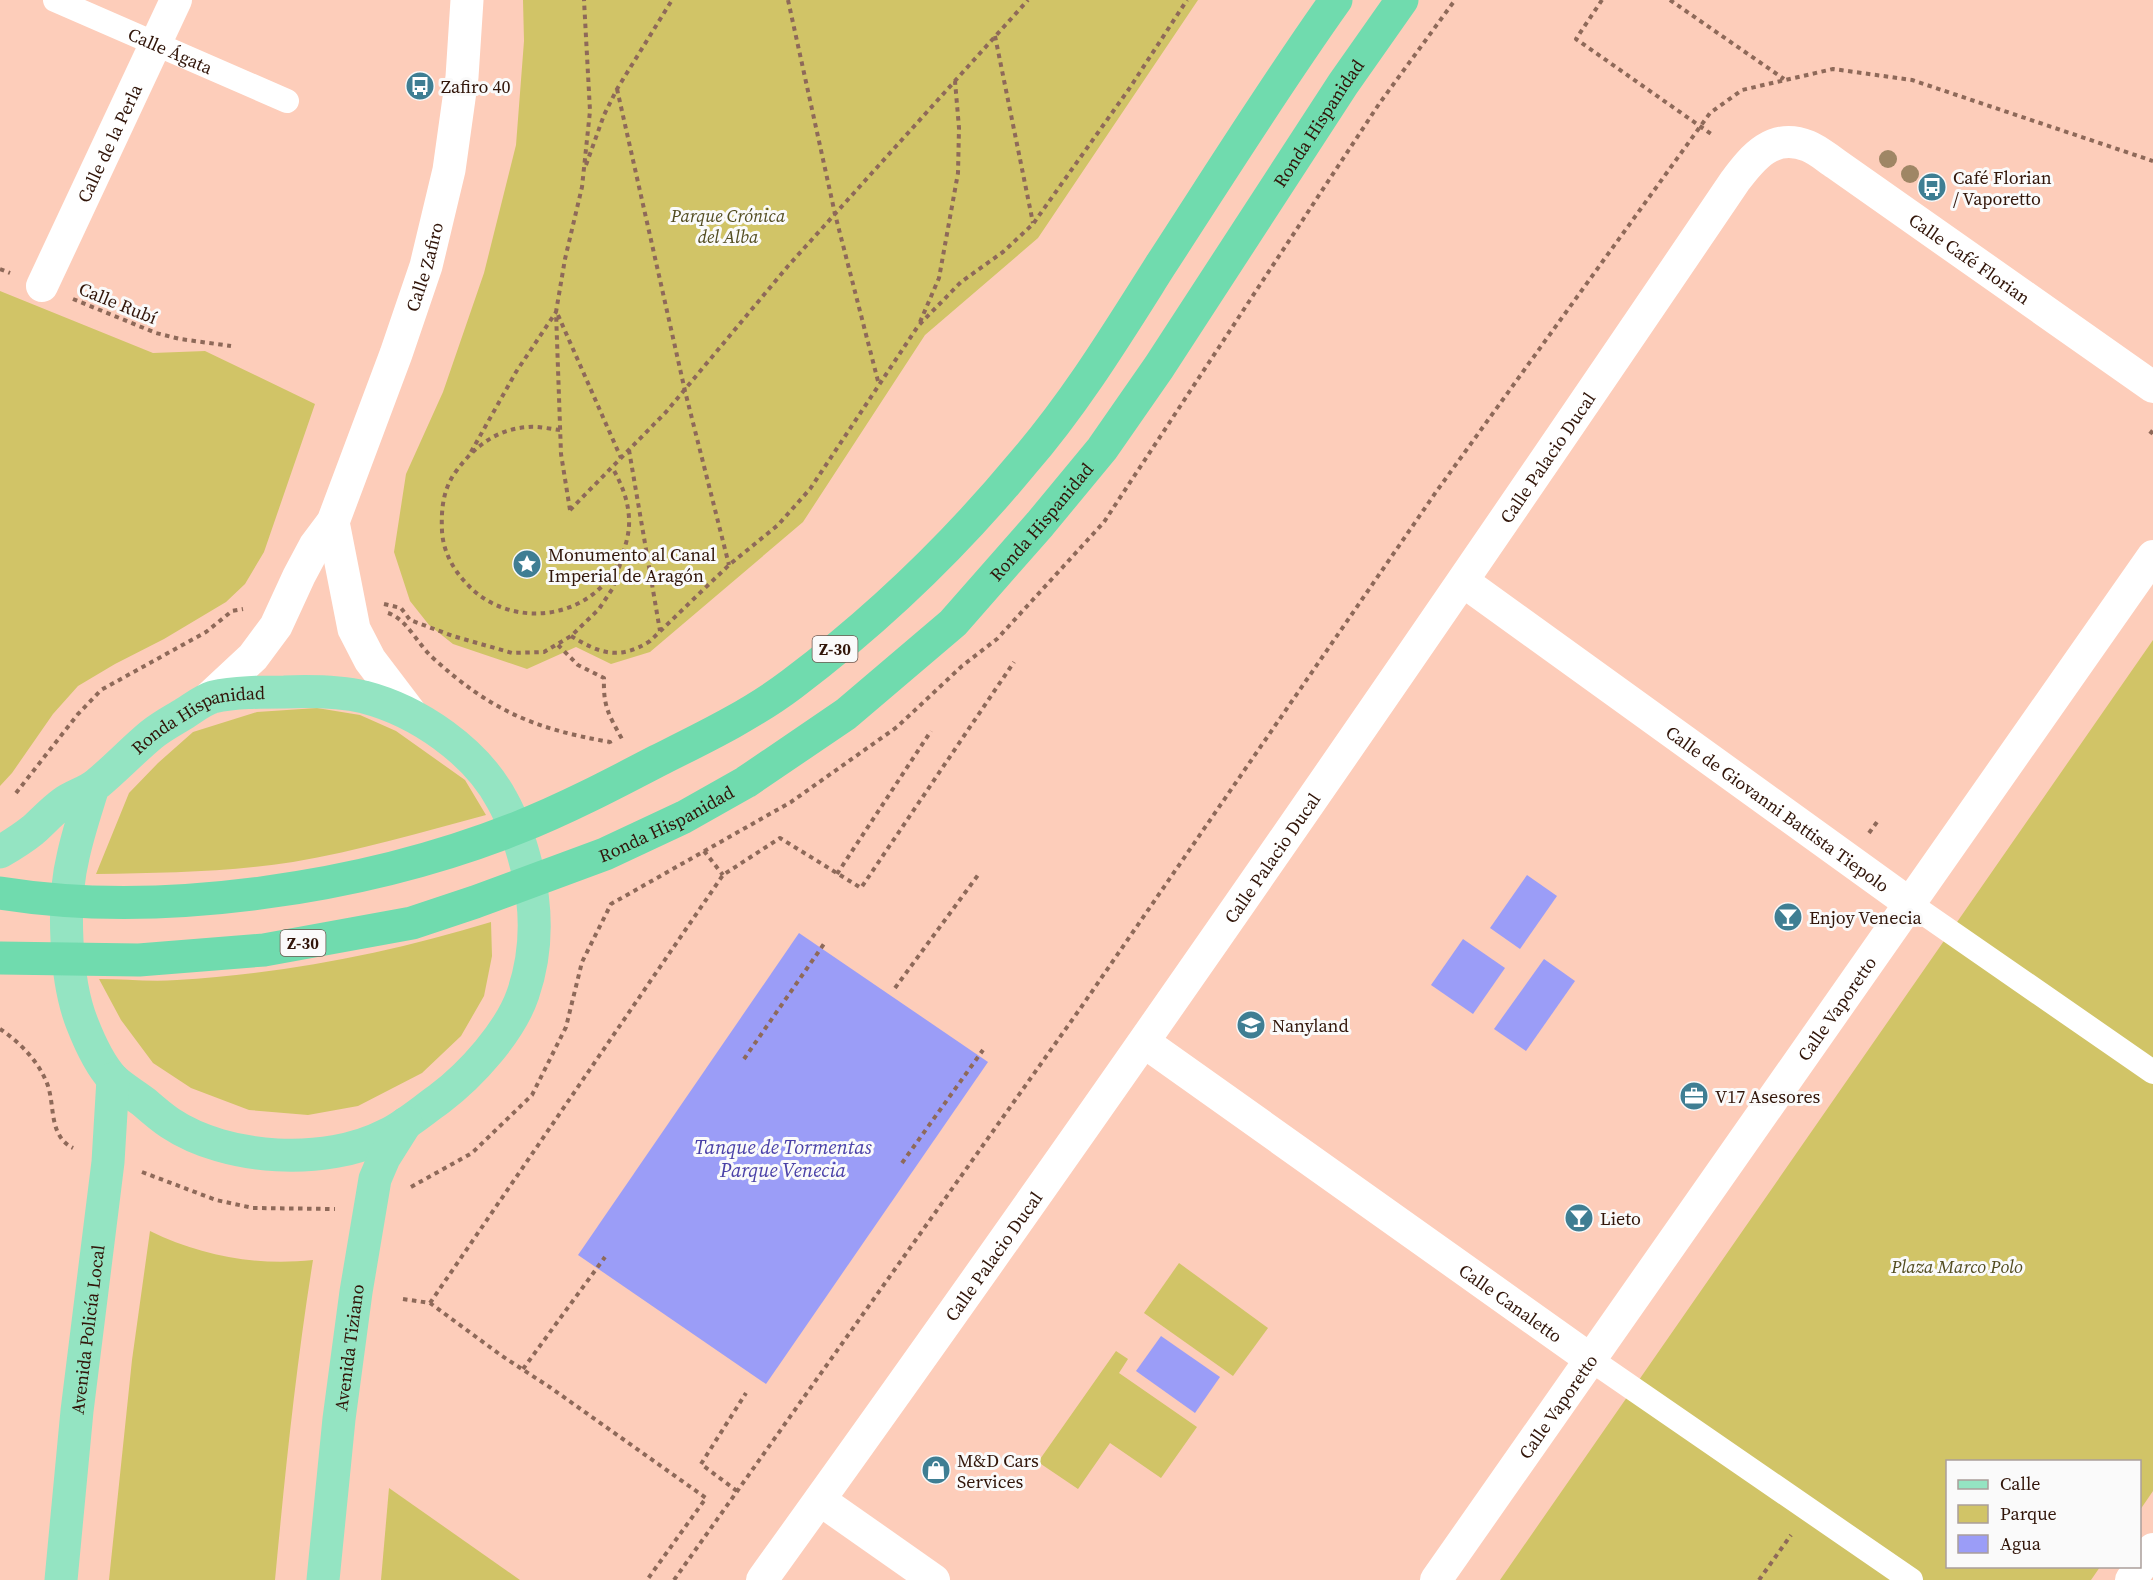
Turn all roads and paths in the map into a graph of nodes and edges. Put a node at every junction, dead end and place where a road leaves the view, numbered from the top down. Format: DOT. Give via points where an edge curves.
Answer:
graph roads {
  1 [pos="55,0"];
  2 [pos="176,0"];
  3 [pos="467,0"];
  4 [pos="584,0"];
  5 [pos="672,0"];
  6 [pos="788,0"];
  7 [pos="1028,0"];
  8 [pos="1336,0"];
  9 [pos="1402,0"];
  10 [pos="1602,0"];
  11 [pos="1670,0"];
  12 [pos="1186,1"];
  13 [pos="995,36"];
  14 [pos="156,43"];
  15 [pos="1785,79"];
  16 [pos="955,81"];
  17 [pos="617,88"];
  18 [pos="287,101"];
  19 [pos="1700,126"];
  20 [pos="1714,136"];
  21 [pos="1783,143"];
  22 [pos="2153,161"];
  23 [pos="584,171"];
  24 [pos="835,214"];
  25 [pos="1033,224"];
  26 [pos="0,269"];
  27 [pos="42,286"];
  28 [pos="556,312"];
  29 [pos="918,326"];
  30 [pos="231,346"];
  31 [pos="879,386"];
  32 [pos="2153,387"];
  33 [pos="684,391"];
  34 [pos="560,430"];
  35 [pos="629,450"];
  36 [pos="470,452"];
  37 [pos="621,458"];
  38 [pos="612,466"];
  39 [pos="333,522"];
  40 [pos="626,548"];
  41 [pos="2153,556"];
  42 [pos="729,565"];
  43 [pos="1464,582"];
  44 [pos="383,604"];
  45 [pos="660,631"];
  46 [pos="571,636"];
  47 [pos="558,645"];
  48 [pos="1014,662"];
  49 [pos="209,698"];
  50 [pos="411,714"];
  51 [pos="931,731"];
  52 [pos="624,743"];
  53 [pos="93,788"];
  54 [pos="516,828"];
  55 [pos="700,845"];
  56 [pos="0,852"];
  57 [pos="837,874"];
  58 [pos="723,875"];
  59 [pos="978,875"];
  60 [pos="530,881"];
  61 [pos="0,893"];
  62 [pos="68,902"];
  63 [pos="1909,903"];
  64 [pos="826,941"];
  65 [pos="0,958"];
  66 [pos="69,960"];
  67 [pos="895,988"];
  68 [pos="0,1029"];
  69 [pos="1144,1042"];
  70 [pos="983,1050"];
  71 [pos="744,1059"];
  72 [pos="2153,1072"];
  73 [pos="113,1079"];
  74 [pos="406,1123"];
  75 [pos="75,1150"];
  76 [pos="902,1163"];
  77 [pos="605,1257"];
  78 [pos="403,1299"];
  79 [pos="430,1303"];
  80 [pos="1590,1359"];
  81 [pos="523,1369"];
  82 [pos="746,1394"];
  83 [pos="738,1491"];
  84 [pos="820,1500"];
  85 [pos="1809,1509"];
  86 [pos="2153,1549"];
  87 [pos="2141,1566"];
  88 [pos="61,1580"];
  89 [pos="323,1580"];
  90 [pos="646,1580"];
  91 [pos="674,1580"];
  92 [pos="762,1580"];
  93 [pos="934,1580"];
  94 [pos="1436,1580"];
  95 [pos="1759,1580"];
  96 [pos="1911,1580"];
  1 -- 14 [label="street, Calle Ágata"];
  2 -- 14 [label="street, Calle de la Perla"];
  3 -- 39 [label="street, Calle Zafiro" via="456,125 432,247"];
  4 -- 23 [label="path" via="590,111"];
  5 -- 17 [label="path"];
  6 -- 24 [label="path"];
  7 -- 13 [label="path"];
  8 -- 54 [label="highway, Z-30" via="1285,72 1092,373 1024,463 948,548 876,616 789,687 713,733"];
  9 -- 60 [label="highway, Ronda Hispanidad / Z-30" via="1102,448 953,623 846,714 746,782 605,854"];
  10 -- 19 [label="path" via="1576,39"];
  11 -- 15 [label="path"];
  12 -- 25 [label="path"];
  13 -- 16 [label="path"];
  13 -- 25 [label="path"];
  14 -- 18 [label="street, Calle Ágata"];
  14 -- 27 [label="street, Calle de la Perla"];
  15 -- 19 [label="path" via="1742,90 1710,113"];
  15 -- 22 [label="path" via="1833,69 1911,80"];
  16 -- 24 [label="path"];
  16 -- 29 [label="path" via="959,150 954,205 939,278"];
  17 -- 23 [label="path"];
  17 -- 33 [label="path"];
  19 -- 20 [label="path"];
  19 -- 83 [label="path" via="1436,492 1088,997"];
  21 -- 32 [label="street, Calle Café Florian" via="1809,147 1836,164"];
  21 -- 43 [label="street, Calle Palacio Ducal" via="1758,153 1735,182"];
  23 -- 28 [label="path"];
  24 -- 31 [label="path"];
  24 -- 33 [label="path"];
  25 -- 29 [label="path" via="961,282"];
  26 -- 27 [label="path, Calle Rubí"];
  27 -- 30 [label="path, Calle Rubí" via="156,333"];
  28 -- 34 [label="path"];
  28 -- 36 [label="path"];
  28 -- 37 [label="path"];
  29 -- 31 [label="path"];
  31 -- 42 [label="path" via="803,496 778,525"];
  33 -- 35 [label="path"];
  33 -- 42 [label="path"];
  34 -- 36 [label="path" via="528,427 497,434"];
  34 -- 38 [label="path" via="570,510"];
  35 -- 37 [label="path"];
  35 -- 45 [label="path"];
  36 -- 40 [label="path" via="451,478 441,508 442,530 455,571 477,595 506,610 538,615 570,608 594,594 613,573"];
  37 -- 38 [label="path"];
  38 -- 40 [label="path" via="625,492 630,520"];
  39 -- 49 [label="street, Calle Zafiro" via="312,553 267,640"];
  39 -- 50 [label="street" via="354,629 370,660"];
  40 -- 46 [label="path" via="613,588 599,609"];
  41 -- 63 [label="street, Calle Vaporetto"];
  42 -- 45 [label="path"];
  43 -- 63 [label="street, Calle de Giovanni Battista Tiepolo"];
  43 -- 69 [label="street, Calle Palacio Ducal"];
  44 -- 47 [label="path" via="401,608 410,620 424,626 512,653 544,652"];
  45 -- 46 [label="path" via="639,648 620,653 605,653"];
  46 -- 47 [label="path"];
  47 -- 52 [label="path" via="579,665 604,678 606,706"];
  48 -- 57 [label="path" via="861,888"];
  49 -- 50 [label="main road, Ronda Hispanidad" via="316,691 363,697"];
  49 -- 53 [label="main road, Ronda Hispanidad" via="155,732"];
  50 -- 54 [label="main road, Ronda Hispanidad" via="436,730 485,775"];
  51 -- 57 [label="path"];
  53 -- 56 [label="main road, Ronda Hispanidad" via="65,801"];
  53 -- 62 [label="main road, Ronda Hispanidad" via="72,858"];
  54 -- 60 [label="main road, Ronda Hispanidad"];
  54 -- 62 [label="highway, Z-30" via="391,868 316,884 163,901"];
  55 -- 58 [label="path"];
  57 -- 58 [label="path" via="780,838"];
  58 -- 79 [label="path"];
  59 -- 67 [label="path"];
  60 -- 66 [label="highway, Ronda Hispanidad / Z-30" via="412,922 264,950 139,960"];
  60 -- 74 [label="main road, Ronda Hispanidad" via="535,914 532,963 522,998 492,1048 455,1087"];
  61 -- 62 [label="highway, Z-30"];
  62 -- 66 [label="main road, Ronda Hispanidad"];
  63 -- 72 [label="street, Calle de Giovanni Battista Tiepolo"];
  63 -- 80 [label="street, Calle Vaporetto"];
  64 -- 71 [label="path"];
  65 -- 66 [label="highway, Ronda Hispanidad / Z-30"];
  66 -- 73 [label="main road, Ronda Hispanidad" via="82,1024"];
  68 -- 75 [label="path" via="26,1050 38,1067 48,1084 54,1127"];
  69 -- 80 [label="street, Calle Canaletto"];
  69 -- 84 [label="street, Calle Palacio Ducal"];
  70 -- 76 [label="path"];
  73 -- 74 [label="main road, Ronda Hispanidad" via="172,1125 236,1149 272,1154 339,1151 367,1143"];
  73 -- 88 [label="main road, Avenida Policía Local" via="108,1162"];
  74 -- 89 [label="main road, Avenida Tiziano" via="375,1179 339,1419"];
  77 -- 81 [label="path"];
  78 -- 79 [label="path"];
  79 -- 81 [label="path"];
  80 -- 85 [label="street, Calle Canaletto"];
  80 -- 94 [label="street, Calle Vaporetto"];
  81 -- 90 [label="path" via="706,1498"];
  82 -- 83 [label="path" via="701,1464"];
  83 -- 91 [label="path"];
  84 -- 92 [label="street, Calle Palacio Ducal"];
  84 -- 93 [label="street"];
  85 -- 95 [label="path"];
  85 -- 96 [label="street, Calle Canaletto"];
  86 -- 87 [label="street"];
}
